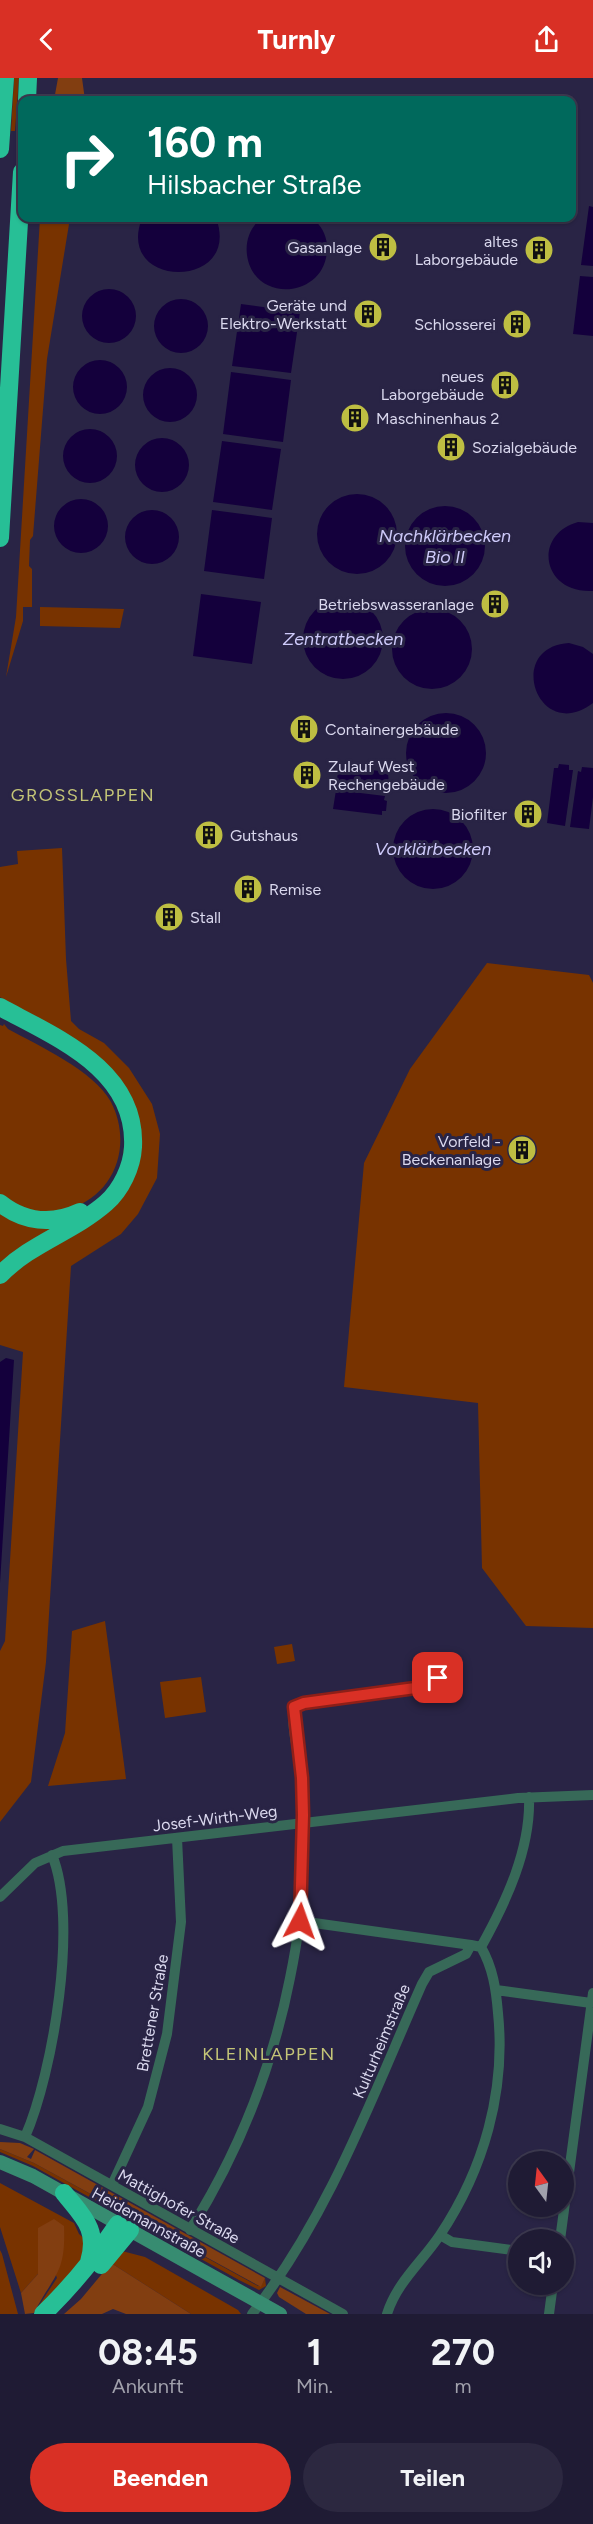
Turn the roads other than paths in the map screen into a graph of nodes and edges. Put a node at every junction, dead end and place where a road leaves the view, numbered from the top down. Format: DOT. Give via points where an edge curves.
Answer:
graph roads {
  1 [pos="5,78"];
  2 [pos="28,78"];
  3 [pos="27,96"];
  4 [pos="0,149"];
  5 [pos="19,222"];
  6 [pos="0,538"];
  7 [pos="0,1007"];
  8 [pos="0,1019"];
  9 [pos="0,1203"];
  10 [pos="0,1275"];
  11 [pos="438,1678"];
  12 [pos="593,1795"];
  13 [pos="529,1797"];
  14 [pos="302,1823"];
  15 [pos="177,1838"];
  16 [pos="52,1855"];
  17 [pos="0,1897"];
  18 [pos="300,1921"];
  19 [pos="439,1941"];
  20 [pos="476,1946"];
  21 [pos="445,1965"];
  22 [pos="496,1990"];
  23 [pos="592,1998"];
  24 [pos="0,2129"];
  25 [pos="25,2138"];
  26 [pos="0,2162"];
  27 [pos="112,2185"];
  28 [pos="64,2193"];
  29 [pos="124,2227"];
  30 [pos="561,2229"];
  31 [pos="190,2230"];
  32 [pos="440,2235"];
  33 [pos="508,2250"];
  34 [pos="86,2269"];
  35 [pos="277,2278"];
  36 [pos="552,2295"];
  37 [pos="256,2308"];
  38 [pos="43,2314"];
  39 [pos="55,2314"];
  40 [pos="280,2314"];
  41 [pos="343,2314"];
  42 [pos="387,2314"];
  43 [pos="549,2314"];
  1 -- 4 [label="highway"];
  2 -- 3 [label="highway"];
  5 -- 6 [label="highway"];
  7 -- 10 [label="highway" via="47,1032 105,1073 128,1107 134,1129 133,1158 108,1201 30,1250"];
  8 -- 9 [label="highway" via="81,1065 110,1091 125,1126 126,1147 122,1164 103,1197 77,1214 40,1220 14,1213"];
  11 -- 14 [label="street" via="430,1686 294,1707 302,1778"];
  12 -- 13 [label="street, Josef-Wirth-Weg"];
  13 -- 14 [label="street, Josef-Wirth-Weg"];
  13 -- 20 [label="street, Kulturheimstraße" via="521,1855 502,1907"];
  14 -- 15 [label="street, Josef-Wirth-Weg"];
  14 -- 18 [label="street"];
  15 -- 16 [label="street, Josef-Wirth-Weg"];
  15 -- 27 [label="street, Brettener Straße" via="182,1922 166,2034 148,2107"];
  16 -- 17 [label="street, Josef-Wirth-Weg" via="35,1863"];
  16 -- 25 [label="street" via="62,1914 60,1978 50,2044"];
  18 -- 19 [label="street"];
  18 -- 31 [label="street" via="272,2057 218,2184"];
  19 -- 20 [label="street"];
  19 -- 21 [label="street" via="448,1951"];
  20 -- 21 [label="street, Kulturheimstraße"];
  20 -- 22 [label="street" via="489,1961"];
  21 -- 35 [label="street, Kulturheimstraße" via="429,1972 422,1984 338,2178"];
  22 -- 23 [label="street"];
  22 -- 32 [label="street" via="500,2034 497,2096 490,2127 470,2182"];
  23 -- 30 [label="street"];
  24 -- 25 [label="street, Mattighofer Straße"];
  25 -- 27 [label="street, Mattighofer Straße"];
  26 -- 28 [label="main road, Heidemannstraße"];
  27 -- 31 [label="street, Mattighofer Straße"];
  28 -- 29 [label="main road, Heidemannstraße"];
  28 -- 34 [label="highway" via="92,2234"];
  29 -- 34 [label="highway"];
  29 -- 37 [label="main road, Heidemannstraße"];
  29 -- 39 [label="highway"];
  31 -- 35 [label="street, Mattighofer Straße"];
  32 -- 33 [label="street" via="452,2242"];
  32 -- 42 [label="street" via="397,2290"];
  34 -- 38 [label="highway"];
  35 -- 37 [label="street, Kulturheimstraße"];
  35 -- 41 [label="street, Mattighofer Straße"];
  36 -- 43 [label="street"];
  37 -- 40 [label="main road, Heidemannstraße"];
}
